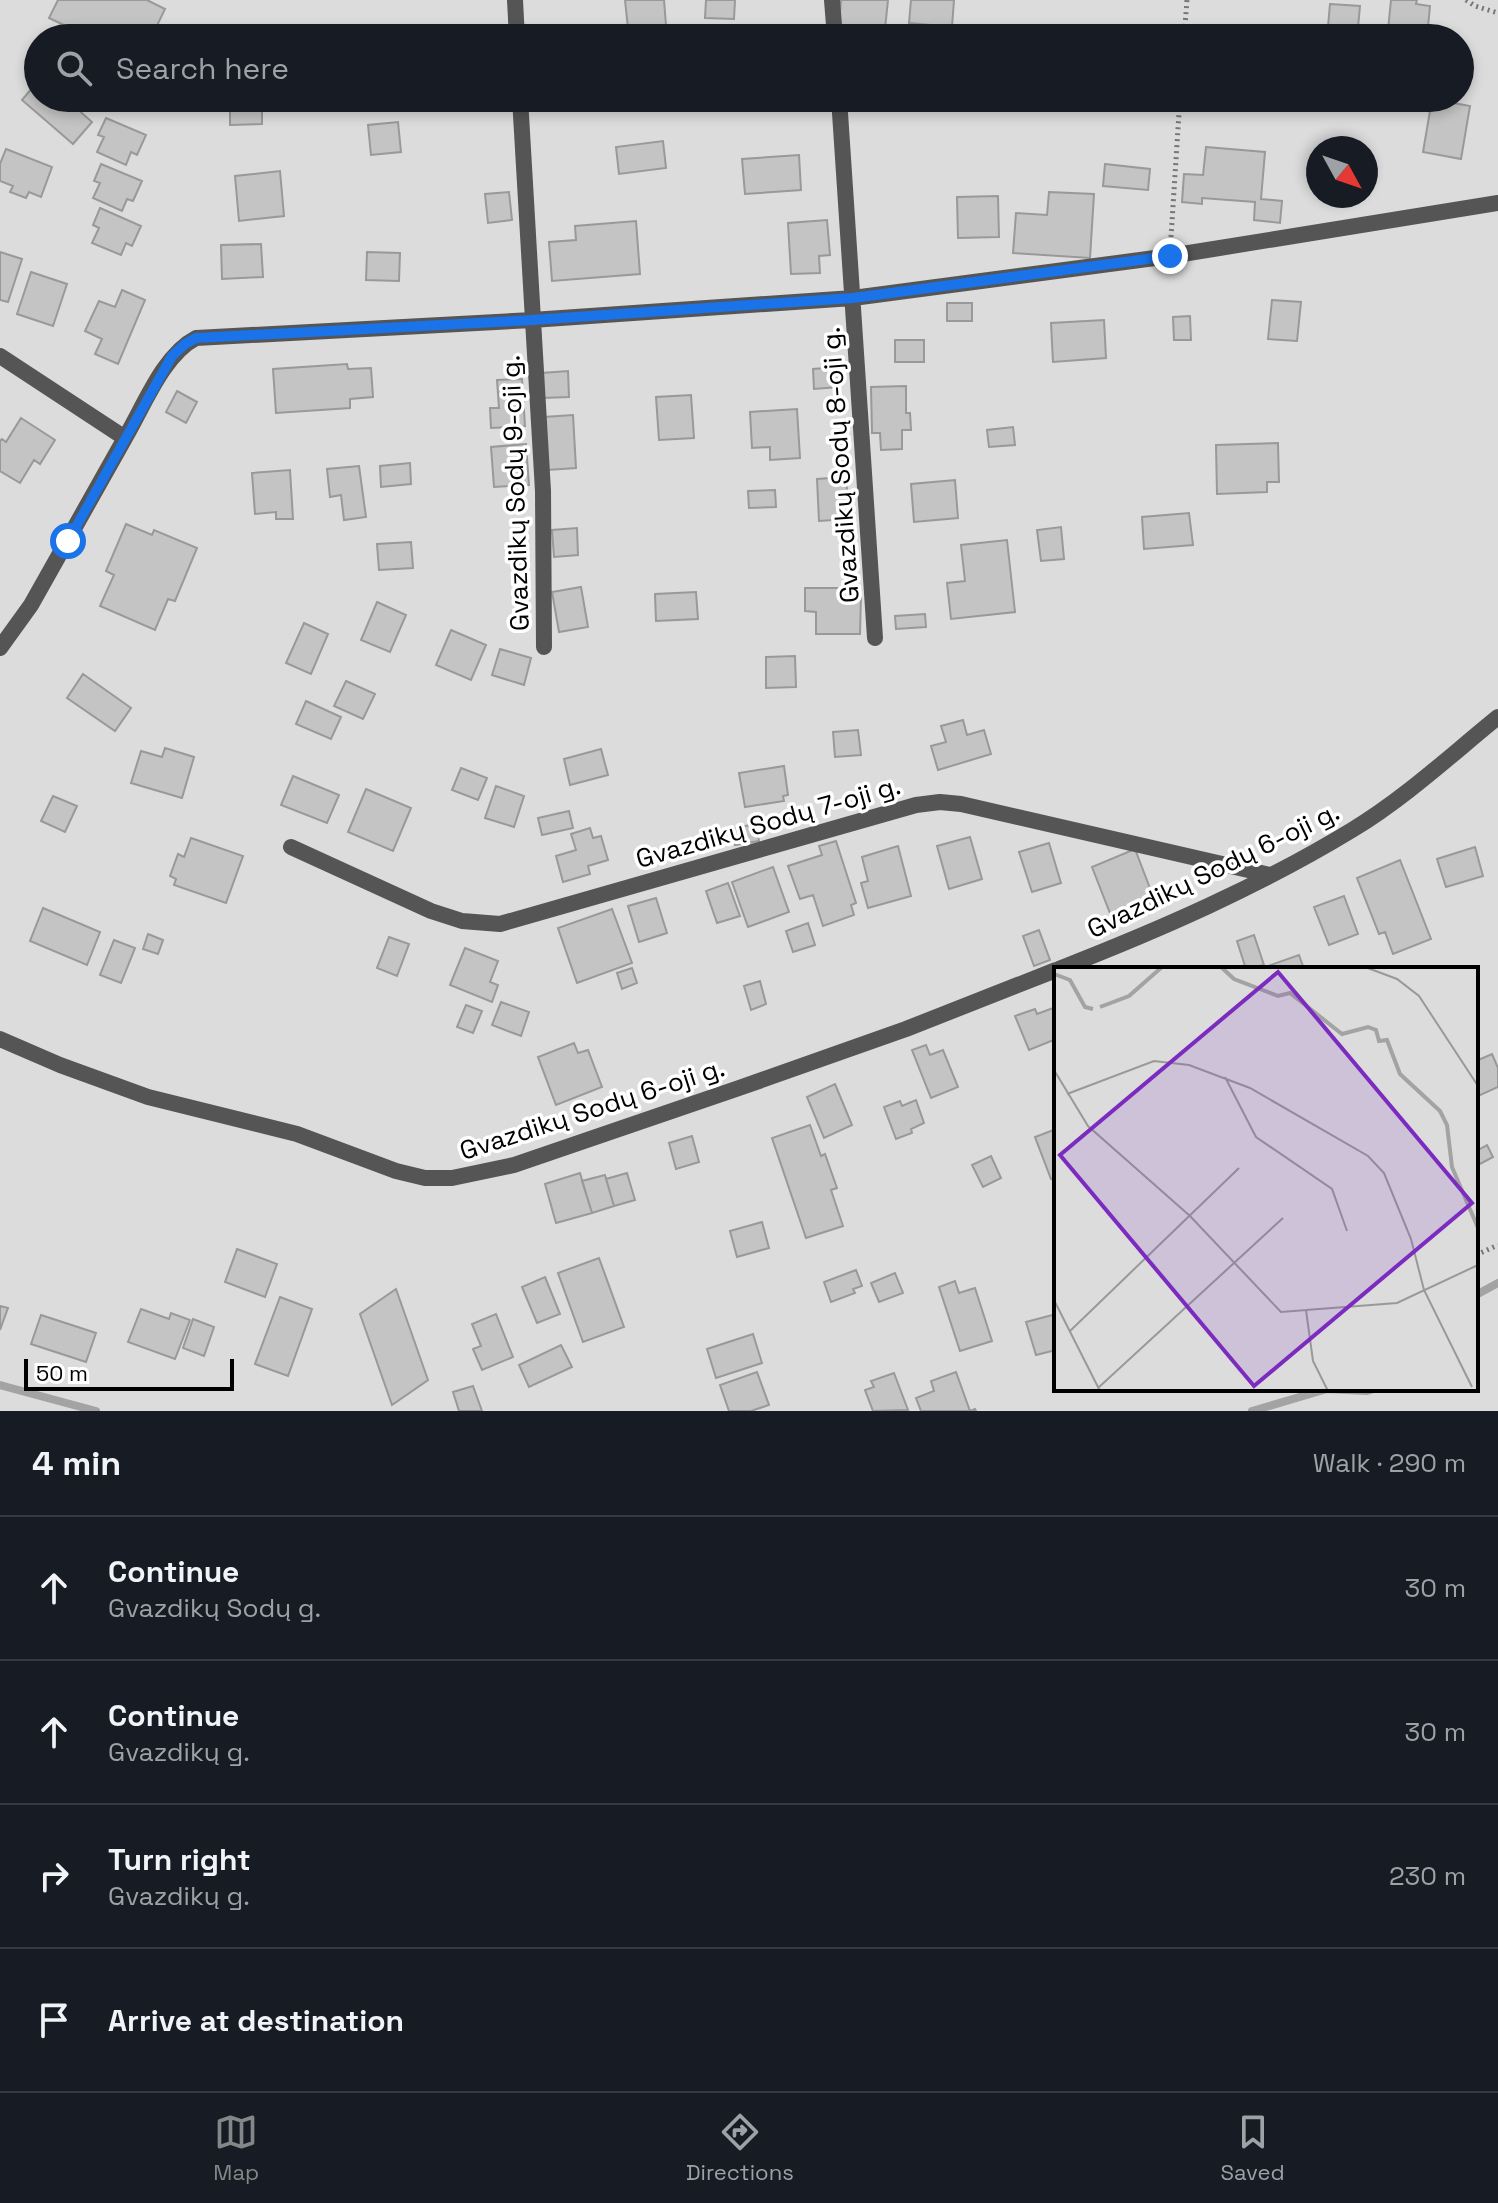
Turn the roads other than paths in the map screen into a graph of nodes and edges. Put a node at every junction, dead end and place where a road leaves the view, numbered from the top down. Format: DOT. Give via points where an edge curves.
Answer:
graph roads {
  1 [pos="515,0"];
  2 [pos="832,0"];
  3 [pos="516,24"];
  4 [pos="834,24"];
  5 [pos="521,112"];
  6 [pos="840,112"];
  7 [pos="1498,203"];
  8 [pos="853,298"];
  9 [pos="532,320"];
  10 [pos="0,356"];
  11 [pos="125,438"];
  12 [pos="875,638"];
  13 [pos="544,647"];
  14 [pos="0,648"];
  15 [pos="1498,717"];
  16 [pos="291,847"];
  17 [pos="1270,875"];
  18 [pos="1065,967"];
  19 [pos="1054,971"];
  20 [pos="0,1039"];
  1 -- 3 [label="street"];
  2 -- 4 [label="street"];
  5 -- 9 [label="street, Gvazdikų Sodų 9-oji g."];
  6 -- 8 [label="street, Gvazdikų Sodų 8-oji g."];
  7 -- 8 [label="street" via="1170,256"];
  8 -- 9 [label="street"];
  8 -- 12 [label="street, Gvazdikų Sodų 8-oji g."];
  9 -- 11 [label="street" via="196,338 172,356"];
  9 -- 13 [label="street, Gvazdikų Sodų 9-oji g." via="543,491"];
  10 -- 11 [label="street"];
  11 -- 14 [label="street" via="31,605"];
  15 -- 17 [label="street, Gvazdikų Sodų 6-oji g." via="1354,829"];
  16 -- 17 [label="street, Gvazdikų Sodų 7-oji g." via="431,911 462,921 500,924 940,802"];
  17 -- 18 [label="street, Gvazdikų Sodų 6-oji g."];
  19 -- 20 [label="street, Gvazdikų Sodų 6-oji g." via="724,1093 514,1165 452,1178 396,1171 297,1134 148,1097"];
}
